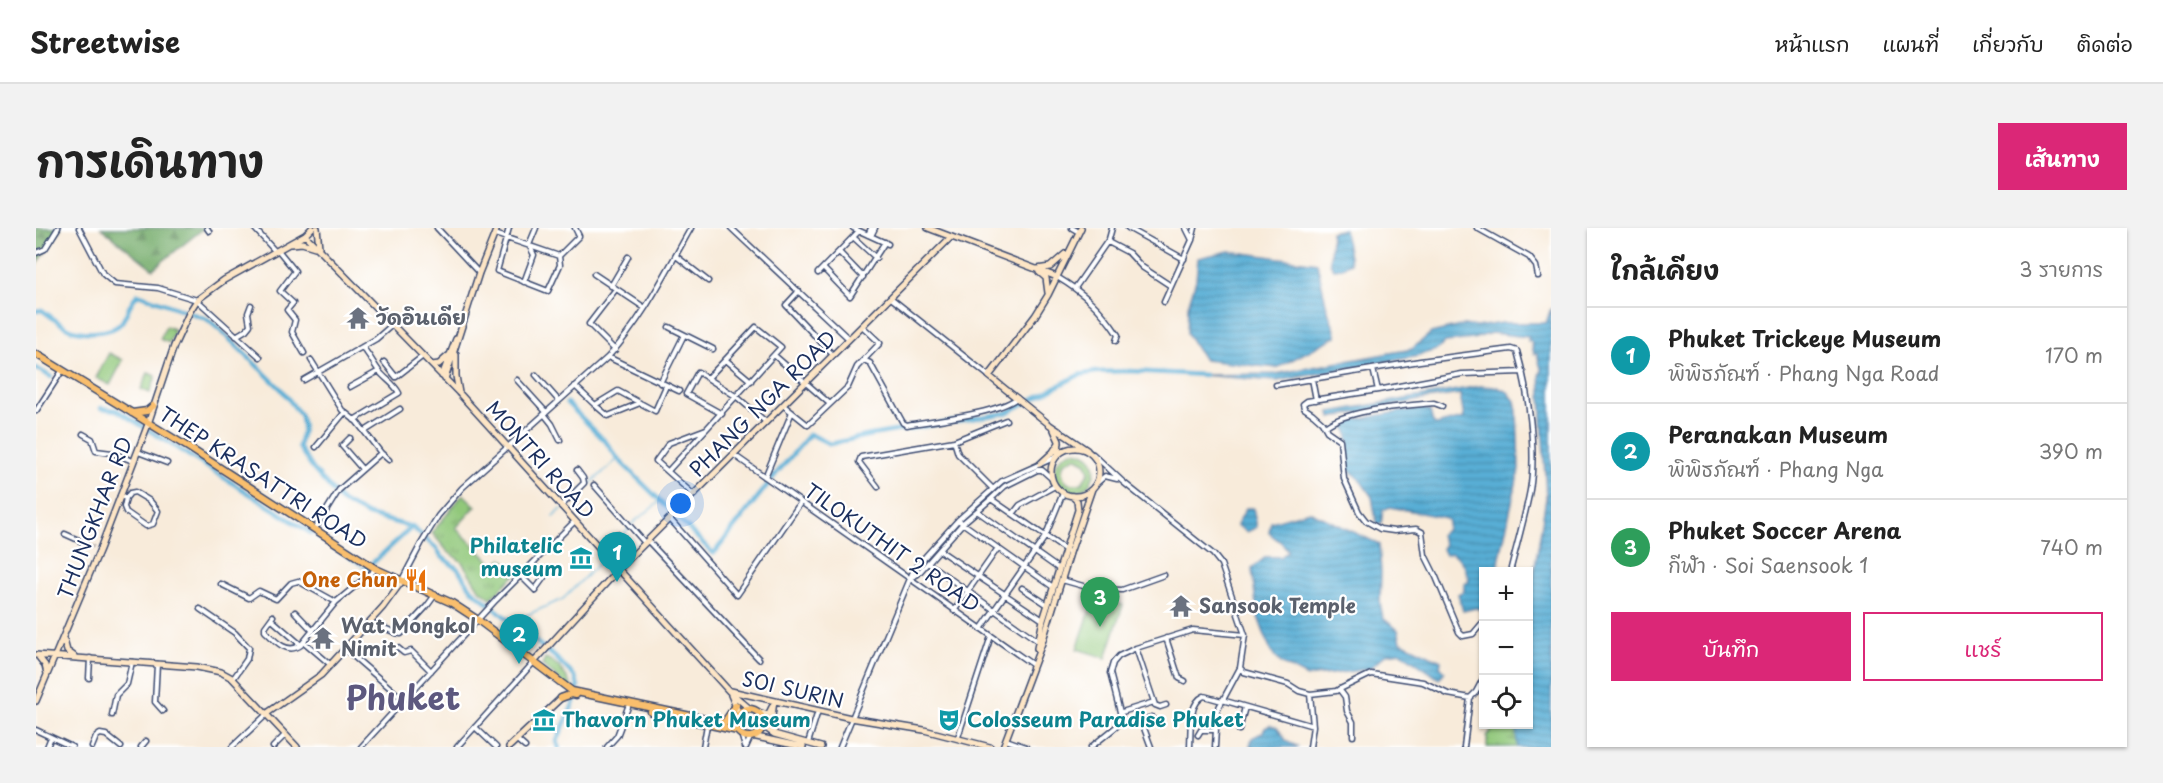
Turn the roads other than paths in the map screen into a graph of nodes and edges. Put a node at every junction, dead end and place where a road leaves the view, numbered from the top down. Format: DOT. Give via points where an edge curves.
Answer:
graph roads {
  1 [pos="58,228"];
  2 [pos="79,228"];
  3 [pos="254,228"];
  4 [pos="312,228"];
  5 [pos="317,228"];
  6 [pos="437,228"];
  7 [pos="509,228"];
  8 [pos="536,228"];
  9 [pos="575,228"];
  10 [pos="691,228"];
  11 [pos="731,228"];
  12 [pos="853,228"];
  13 [pos="873,228"];
  14 [pos="928,228"];
  15 [pos="1072,228"];
  16 [pos="1112,228"];
  17 [pos="1128,228"];
  18 [pos="1186,228"];
  19 [pos="1195,228"];
  20 [pos="1477,228"];
  21 [pos="1080,230"];
  22 [pos="496,231"];
  23 [pos="859,231"];
  24 [pos="305,235"];
  25 [pos="870,236"];
  26 [pos="507,237"];
  27 [pos="853,237"];
  28 [pos="950,238"];
  29 [pos="1192,240"];
  30 [pos="1107,242"];
  31 [pos="290,244"];
  32 [pos="529,245"];
  33 [pos="319,248"];
  34 [pos="277,251"];
  35 [pos="1069,251"];
  36 [pos="839,252"];
  37 [pos="36,254"];
  38 [pos="559,256"];
  39 [pos="628,256"];
  40 [pos="676,256"];
  41 [pos="876,258"];
  42 [pos="1184,259"];
  43 [pos="823,267"];
  44 [pos="1036,269"];
  45 [pos="479,273"];
  46 [pos="818,273"];
  47 [pos="594,274"];
  48 [pos="1538,276"];
  49 [pos="863,277"];
  50 [pos="1057,277"];
  51 [pos="708,281"];
  52 [pos="524,282"];
  53 [pos="611,285"];
  54 [pos="1171,286"];
  55 [pos="1075,288"];
  56 [pos="616,289"];
  57 [pos="799,291"];
  58 [pos="1048,295"];
  59 [pos="891,298"];
  60 [pos="197,300"];
  61 [pos="1164,302"];
  62 [pos="251,305"];
  63 [pos="645,308"];
  64 [pos="392,325"];
  65 [pos="669,327"];
  66 [pos="862,327"];
  67 [pos="460,332"];
  68 [pos="684,334"];
  69 [pos="236,336"];
  70 [pos="850,339"];
  71 [pos="1116,342"];
  72 [pos="457,344"];
  73 [pos="362,347"];
  74 [pos="713,349"];
  75 [pos="615,350"];
  76 [pos="304,353"];
  77 [pos="36,354"];
  78 [pos="449,354"];
  79 [pos="774,355"];
  80 [pos="833,355"];
  81 [pos="423,356"];
  82 [pos="260,357"];
  83 [pos="608,357"];
  84 [pos="311,360"];
  85 [pos="726,360"];
  86 [pos="864,360"];
  87 [pos="384,362"];
  88 [pos="432,365"];
  89 [pos="1373,369"];
  90 [pos="379,370"];
  91 [pos="62,371"];
  92 [pos="319,372"];
  93 [pos="1523,372"];
  94 [pos="536,375"];
  95 [pos="989,376"];
  96 [pos="709,377"];
  97 [pos="443,378"];
  98 [pos="1312,379"];
  99 [pos="304,380"];
  100 [pos="517,380"];
  101 [pos="751,381"];
  102 [pos="806,382"];
  103 [pos="660,383"];
  104 [pos="1276,385"];
  105 [pos="575,386"];
  106 [pos="666,386"];
  107 [pos="350,387"];
  108 [pos="1378,390"];
  109 [pos="679,391"];
  110 [pos="459,393"];
  111 [pos="737,398"];
  112 [pos="1018,399"];
  113 [pos="1317,400"];
  114 [pos="559,401"];
  115 [pos="640,403"];
  116 [pos="830,404"];
  117 [pos="596,405"];
  118 [pos="783,405"];
  119 [pos="153,406"];
  120 [pos="1442,406"];
  121 [pos="400,409"];
  122 [pos="36,411"];
  123 [pos="345,412"];
  124 [pos="792,412"];
  125 [pos="132,413"];
  126 [pos="545,413"];
  127 [pos="722,414"];
  128 [pos="354,420"];
  129 [pos="1006,420"];
  130 [pos="766,422"];
  131 [pos="1050,425"];
  132 [pos="147,427"];
  133 [pos="1325,427"];
  134 [pos="709,428"];
  135 [pos="365,431"];
  136 [pos="83,434"];
  137 [pos="350,438"];
  138 [pos="560,440"];
  139 [pos="954,441"];
  140 [pos="1059,442"];
  141 [pos="507,446"];
  142 [pos="316,447"];
  143 [pos="1087,450"];
  144 [pos="137,451"];
  145 [pos="381,453"];
  146 [pos="1093,454"];
  147 [pos="734,455"];
  148 [pos="1057,455"];
  149 [pos="389,460"];
  150 [pos="134,461"];
  151 [pos="167,463"];
  152 [pos="1040,464"];
  153 [pos="363,469"];
  154 [pos="577,470"];
  155 [pos="668,471"];
  156 [pos="766,478"];
  157 [pos="1052,478"];
  158 [pos="1123,482"];
  159 [pos="1097,483"];
  160 [pos="594,484"];
  161 [pos="1055,486"];
  162 [pos="879,487"];
  163 [pos="993,489"];
  164 [pos="1092,489"];
  165 [pos="1063,493"];
  166 [pos="694,495"];
  167 [pos="1072,496"];
  168 [pos="123,497"];
  169 [pos="991,499"];
  170 [pos="801,502"];
  171 [pos="563,507"];
  172 [pos="977,511"];
  173 [pos="1013,514"];
  174 [pos="670,519"];
  175 [pos="958,520"];
  176 [pos="575,521"];
  177 [pos="963,523"];
  178 [pos="315,529"];
  179 [pos="65,534"];
  180 [pos="617,534"];
  181 [pos="1046,537"];
  182 [pos="647,542"];
  183 [pos="86,543"];
  184 [pos="998,548"];
  185 [pos="939,550"];
  186 [pos="1034,552"];
  187 [pos="1067,552"];
  188 [pos="606,555"];
  189 [pos="928,563"];
  190 [pos="532,564"];
  191 [pos="1024,566"];
  192 [pos="372,567"];
  193 [pos="1511,567"];
  194 [pos="619,569"];
  195 [pos="1059,569"];
  196 [pos="1164,575"];
  197 [pos="520,576"];
  198 [pos="978,576"];
  199 [pos="611,577"];
  200 [pos="909,579"];
  201 [pos="1061,580"];
  202 [pos="402,581"];
  203 [pos="221,584"];
  204 [pos="1022,588"];
  205 [pos="1056,588"];
  206 [pos="967,591"];
  207 [pos="1005,594"];
  208 [pos="435,595"];
  209 [pos="336,602"];
  210 [pos="1048,605"];
  211 [pos="200,609"];
  212 [pos="994,610"];
  213 [pos="954,611"];
  214 [pos="295,612"];
  215 [pos="478,620"];
  216 [pos="370,621"];
  217 [pos="1045,621"];
  218 [pos="1479,627"];
  219 [pos="981,629"];
  220 [pos="313,631"];
  221 [pos="64,635"];
  222 [pos="1245,635"];
  223 [pos="991,636"];
  224 [pos="1166,639"];
  225 [pos="1038,641"];
  226 [pos="303,643"];
  227 [pos="398,648"];
  228 [pos="1136,648"];
  229 [pos="345,649"];
  230 [pos="542,653"];
  231 [pos="36,655"];
  232 [pos="55,656"];
  233 [pos="75,657"];
  234 [pos="90,658"];
  235 [pos="759,659"];
  236 [pos="132,662"];
  237 [pos="534,662"];
  238 [pos="1034,663"];
  239 [pos="157,664"];
  240 [pos="331,665"];
  241 [pos="541,667"];
  242 [pos="1239,668"];
  243 [pos="431,670"];
  244 [pos="47,676"];
  245 [pos="89,678"];
  246 [pos="233,679"];
  247 [pos="1185,681"];
  248 [pos="564,685"];
  249 [pos="1479,686"];
  250 [pos="1340,689"];
  251 [pos="729,691"];
  252 [pos="572,693"];
  253 [pos="1310,694"];
  254 [pos="561,698"];
  255 [pos="1470,698"];
  256 [pos="404,700"];
  257 [pos="1222,700"];
  258 [pos="36,701"];
  259 [pos="774,701"];
  260 [pos="1154,702"];
  261 [pos="628,705"];
  262 [pos="736,705"];
  263 [pos="1166,705"];
  264 [pos="1245,707"];
  265 [pos="750,709"];
  266 [pos="163,711"];
  267 [pos="819,711"];
  268 [pos="758,712"];
  269 [pos="1122,712"];
  270 [pos="266,714"];
  271 [pos="112,715"];
  272 [pos="737,716"];
  273 [pos="688,717"];
  274 [pos="1152,717"];
  275 [pos="851,718"];
  276 [pos="1122,720"];
  277 [pos="1141,720"];
  278 [pos="724,723"];
  279 [pos="707,724"];
  280 [pos="771,724"];
  281 [pos="763,726"];
  282 [pos="1313,726"];
  283 [pos="475,727"];
  284 [pos="36,730"];
  285 [pos="1216,730"];
  286 [pos="1239,730"];
  287 [pos="739,732"];
  288 [pos="774,734"];
  289 [pos="285,735"];
  290 [pos="1198,735"];
  291 [pos="752,736"];
  292 [pos="1353,736"];
  293 [pos="51,737"];
  294 [pos="958,737"];
  295 [pos="517,740"];
  296 [pos="1006,740"];
  297 [pos="146,741"];
  298 [pos="806,745"];
  299 [pos="47,747"];
  300 [pos="72,747"];
  301 [pos="92,747"];
  302 [pos="121,747"];
  303 [pos="141,747"];
  304 [pos="232,747"];
  305 [pos="273,747"];
  306 [pos="297,747"];
  307 [pos="361,747"];
  308 [pos="457,747"];
  309 [pos="496,747"];
  310 [pos="508,747"];
  311 [pos="525,747"];
  312 [pos="607,747"];
  313 [pos="703,747"];
  314 [pos="745,747"];
  315 [pos="821,747"];
  316 [pos="840,747"];
  317 [pos="990,747"];
  318 [pos="1004,747"];
  319 [pos="1026,747"];
  320 [pos="1091,747"];
  321 [pos="1151,747"];
  322 [pos="1190,747"];
  323 [pos="1215,747"];
  324 [pos="1310,747"];
  325 [pos="1464,747"];
  1 -- 37 [label="street" via="45,249"];
  2 -- 60 [label="street" via="102,274 115,284 158,288"];
  3 -- 34 [label="street"];
  4 -- 24 [label="street, THUNGKHAR RD"];
  5 -- 33 [label="street"];
  6 -- 45 [label="street"];
  7 -- 26 [label="street"];
  8 -- 32 [label="street"];
  9 -- 38 [label="street" via="579,236"];
  10 -- 40 [label="street"];
  11 -- 57 [label="street"];
  12 -- 23 [label="street"];
  13 -- 25 [label="street"];
  14 -- 28 [label="street"];
  15 -- 21 [label="street"];
  16 -- 30 [label="street"];
  17 -- 42 [label="street"];
  18 -- 29 [label="street"];
  19 -- 29 [label="street"];
  20 -- 48 [label="street" via="1528,257"];
  21 -- 35 [label="street"];
  22 -- 26 [label="street"];
  22 -- 45 [label="street"];
  23 -- 25 [label="street"];
  23 -- 27 [label="street"];
  24 -- 31 [label="street, THUNGKHAR RD"];
  24 -- 33 [label="street, MONTRI ROAD"];
  25 -- 41 [label="street" via="886,243"];
  26 -- 32 [label="street"];
  26 -- 52 [label="street" via="497,271"];
  27 -- 36 [label="street"];
  27 -- 41 [label="street"];
  28 -- 44 [label="street"];
  28 -- 59 [label="street, PHANG NGA ROAD"];
  29 -- 42 [label="street"];
  30 -- 54 [label="street" via="1129,253"];
  30 -- 55 [label="street"];
  31 -- 33 [label="street"];
  31 -- 34 [label="street, THUNGKHAR RD"];
  32 -- 38 [label="street"];
  32 -- 52 [label="street" via="534,255"];
  33 -- 64 [label="street, MONTRI ROAD"];
  34 -- 60 [label="street, THUNGKHAR RD"];
  34 -- 76 [label="street" via="295,271 280,291 293,303 287,310 295,320 292,332"];
  35 -- 44 [label="street" via="1050,267"];
  35 -- 50 [label="street"];
  36 -- 43 [label="street"];
  36 -- 49 [label="street"];
  38 -- 52 [label="street" via="560,266 548,291"];
  39 -- 53 [label="street"];
  40 -- 51 [label="street"];
  40 -- 63 [label="street"];
  41 -- 49 [label="street"];
  42 -- 54 [label="street"];
  43 -- 46 [label="street"];
  43 -- 49 [label="street" via="850,296"];
  44 -- 50 [label="street"];
  44 -- 58 [label="street" via="1046,278"];
  45 -- 67 [label="street"];
  47 -- 53 [label="street"];
  50 -- 55 [label="street"];
  50 -- 58 [label="street"];
  53 -- 56 [label="street"];
  54 -- 61 [label="street"];
  55 -- 71 [label="street" via="1098,307 1118,335"];
  56 -- 63 [label="street"];
  56 -- 75 [label="street" via="589,324"];
  57 -- 70 [label="street"];
  57 -- 80 [label="street" via="786,305"];
  58 -- 95 [label="street"];
  59 -- 66 [label="street, PHANG NGA ROAD"];
  59 -- 95 [label="street"];
  60 -- 69 [label="street"];
  60 -- 119 [label="street, THUNGKHAR RD" via="174,346"];
  62 -- 69 [label="street" via="250,325"];
  63 -- 75 [label="street"];
  64 -- 73 [label="street"];
  64 -- 81 [label="street, MONTRI ROAD"];
  65 -- 68 [label="street"];
  66 -- 70 [label="street, PHANG NGA ROAD"];
  66 -- 86 [label="street" via="880,343"];
  67 -- 72 [label="street"];
  67 -- 78 [label="street"];
  68 -- 74 [label="street"];
  68 -- 103 [label="street"];
  69 -- 82 [label="street"];
  70 -- 80 [label="street, PHANG NGA ROAD"];
  72 -- 97 [label="street"];
  72 -- 110 [label="street"];
  73 -- 90 [label="street"];
  73 -- 92 [label="street"];
  75 -- 83 [label="street"];
  77 -- 91 [label="main road, THEP KRASATTRI ROAD"];
  78 -- 88 [label="street"];
  78 -- 97 [label="street"];
  79 -- 85 [label="street" via="781,346 756,327"];
  79 -- 101 [label="street"];
  79 -- 102 [label="street"];
  80 -- 102 [label="street, PHANG NGA ROAD"];
  81 -- 87 [label="street" via="396,377"];
  81 -- 88 [label="street, MONTRI ROAD"];
  83 -- 103 [label="street"];
  83 -- 105 [label="street"];
  84 -- 92 [label="street"];
  85 -- 96 [label="street"];
  85 -- 101 [label="street"];
  86 -- 112 [label="street" via="870,363 907,425 988,410"];
  86 -- 116 [label="street" via="848,387"];
  88 -- 97 [label="street, MONTRI ROAD"];
  89 -- 93 [label="street" via="1511,349 1517,351"];
  89 -- 98 [label="street"];
  89 -- 108 [label="street"];
  90 -- 107 [label="street"];
  90 -- 128 [label="street" via="399,393"];
  91 -- 122 [label="street"];
  91 -- 125 [label="main road, THEP KRASATTRI ROAD"];
  92 -- 99 [label="street"];
  92 -- 123 [label="street"];
  93 -- 108 [label="street" via="1462,374"];
  93 -- 193 [label="street" via="1533,456 1530,488"];
  94 -- 114 [label="street"];
  95 -- 112 [label="street"];
  96 -- 111 [label="street"];
  96 -- 127 [label="street" via="698,372 686,394"];
  97 -- 110 [label="street, MONTRI ROAD"];
  98 -- 104 [label="street"];
  98 -- 113 [label="street"];
  100 -- 126 [label="street"];
  101 -- 111 [label="street"];
  102 -- 116 [label="street"];
  102 -- 118 [label="street, PHANG NGA ROAD"];
  103 -- 106 [label="street"];
  105 -- 114 [label="street"];
  105 -- 117 [label="street"];
  106 -- 109 [label="street"];
  106 -- 115 [label="street" via="655,411"];
  108 -- 113 [label="street"];
  110 -- 141 [label="street, MONTRI ROAD"];
  111 -- 127 [label="street"];
  111 -- 130 [label="street"];
  112 -- 131 [label="street"];
  113 -- 133 [label="street" via="1307,401 1304,408"];
  114 -- 126 [label="street"];
  115 -- 117 [label="street" via="608,416"];
  115 -- 117 [label="street" via="618,391"];
  116 -- 124 [label="street" via="808,425"];
  118 -- 124 [label="street"];
  118 -- 130 [label="street, PHANG NGA ROAD"];
  119 -- 125 [label="main road"];
  119 -- 132 [label="street, THUNGKHAR RD"];
  120 -- 133 [label="street" via="1378,410 1339,418"];
  121 -- 135 [label="street"];
  123 -- 128 [label="street"];
  123 -- 142 [label="street"];
  124 -- 156 [label="street"];
  125 -- 132 [label="main road, THEP KRASATTRI ROAD"];
  126 -- 138 [label="street"];
  126 -- 141 [label="street"];
  127 -- 134 [label="street"];
  128 -- 135 [label="street"];
  129 -- 139 [label="street"];
  130 -- 147 [label="street, PHANG NGA ROAD"];
  131 -- 140 [label="street"];
  131 -- 143 [label="street"];
  132 -- 144 [label="street, THUNGKHAR RD"];
  132 -- 178 [label="main road, THEP KRASATTRI ROAD" via="191,449"];
  133 -- 218 [label="street" via="1340,440 1344,479 1359,512 1366,521 1386,531 1422,532 1425,555 1459,632 1463,636 1473,634"];
  134 -- 155 [label="street"];
  134 -- 155 [label="street" via="669,443 656,461"];
  135 -- 145 [label="street"];
  136 -- 150 [label="street" via="92,439 96,451"];
  137 -- 153 [label="street" via="342,446"];
  139 -- 162 [label="street" via="861,457 858,462"];
  139 -- 163 [label="street" via="958,454"];
  140 -- 148 [label="street"];
  140 -- 152 [label="street"];
  141 -- 171 [label="street, MONTRI ROAD"];
  141 -- 202 [label="street" via="450,502 422,541"];
  143 -- 146 [label="street"];
  143 -- 148 [label="street" via="1071,447"];
  144 -- 150 [label="street, THUNGKHAR RD"];
  144 -- 151 [label="street"];
  145 -- 149 [label="street"];
  145 -- 153 [label="street"];
  146 -- 158 [label="street"];
  146 -- 159 [label="street" via="1100,467"];
  147 -- 156 [label="street, TILOKUTHIT 2 ROAD"];
  147 -- 166 [label="street, PHANG NGA ROAD"];
  148 -- 152 [label="street"];
  148 -- 157 [label="street"];
  150 -- 168 [label="street, THUNGKHAR RD"];
  152 -- 163 [label="street"];
  153 -- 178 [label="street" via="339,489"];
  154 -- 171 [label="street" via="584,483"];
  155 -- 166 [label="street"];
  156 -- 170 [label="street, TILOKUTHIT 2 ROAD"];
  157 -- 161 [label="street"];
  157 -- 169 [label="street" via="1037,470 1005,486"];
  158 -- 159 [label="street" via="1108,476"];
  158 -- 222 [label="street" via="1221,564"];
  159 -- 164 [label="street"];
  160 -- 182 [label="street"];
  161 -- 165 [label="street"];
  161 -- 173 [label="street" via="1020,505"];
  163 -- 175 [label="street"];
  164 -- 167 [label="street"];
  164 -- 187 [label="street"];
  165 -- 167 [label="street"];
  165 -- 181 [label="street"];
  166 -- 174 [label="street, PHANG NGA ROAD"];
  167 -- 187 [label="street" via="1078,510"];
  168 -- 168 [label="street" via="135,492 154,505 158,514 153,524 146,526 124,510"];
  168 -- 221 [label="street, THUNGKHAR RD" via="97,548"];
  169 -- 172 [label="street"];
  169 -- 173 [label="street"];
  170 -- 174 [label="street" via="737,595"];
  170 -- 200 [label="street, TILOKUTHIT 2 ROAD"];
  171 -- 176 [label="street, MONTRI ROAD"];
  172 -- 177 [label="street"];
  172 -- 186 [label="street"];
  173 -- 181 [label="street"];
  174 -- 182 [label="street, PHANG NGA ROAD"];
  175 -- 177 [label="street"];
  175 -- 200 [label="street"];
  176 -- 188 [label="street, MONTRI ROAD"];
  176 -- 190 [label="street"];
  177 -- 184 [label="street"];
  177 -- 185 [label="street"];
  178 -- 192 [label="main road, THEP KRASATTRI ROAD"];
  179 -- 183 [label="street"];
  180 -- 188 [label="street"];
  181 -- 186 [label="street"];
  181 -- 187 [label="street"];
  182 -- 194 [label="street, PHANG NGA ROAD"];
  182 -- 235 [label="street"];
  184 -- 191 [label="street"];
  184 -- 198 [label="street"];
  185 -- 189 [label="street"];
  185 -- 198 [label="street"];
  186 -- 191 [label="street"];
  186 -- 195 [label="street"];
  187 -- 195 [label="street"];
  187 -- 201 [label="street"];
  188 -- 194 [label="street, MONTRI ROAD"];
  188 -- 199 [label="street"];
  189 -- 200 [label="street"];
  189 -- 206 [label="street"];
  190 -- 197 [label="street"];
  190 -- 197 [label="street" via="544,576 537,589"];
  191 -- 205 [label="street"];
  191 -- 207 [label="street"];
  192 -- 202 [label="main road, THEP KRASATTRI ROAD"];
  192 -- 209 [label="street"];
  194 -- 199 [label="street, PHANG NGA ROAD"];
  194 -- 251 [label="street, MONTRI ROAD"];
  195 -- 205 [label="street"];
  196 -- 201 [label="street" via="1122,590 1094,589"];
  197 -- 215 [label="street"];
  198 -- 206 [label="street"];
  198 -- 207 [label="street"];
  199 -- 230 [label="street, PHANG NGA ROAD"];
  200 -- 213 [label="street, TILOKUTHIT 2 ROAD"];
  200 -- 275 [label="street"];
  201 -- 205 [label="street"];
  202 -- 208 [label="main road, THEP KRASATTRI ROAD"];
  202 -- 216 [label="street"];
  203 -- 209 [label="street" via="250,598 259,591 276,599 298,581"];
  204 -- 210 [label="street"];
  205 -- 210 [label="street"];
  205 -- 217 [label="street"];
  206 -- 212 [label="street"];
  206 -- 213 [label="street"];
  207 -- 212 [label="street"];
  207 -- 217 [label="street"];
  208 -- 215 [label="main road, THEP KRASATTRI ROAD"];
  208 -- 216 [label="street" via="401,634"];
  209 -- 220 [label="street"];
  210 -- 217 [label="street"];
  211 -- 246 [label="street" via="235,633 249,648 247,659"];
  212 -- 219 [label="street"];
  212 -- 225 [label="street"];
  213 -- 219 [label="street, TILOKUTHIT 2 ROAD"];
  214 -- 220 [label="street"];
  215 -- 237 [label="main road, THEP KRASATTRI ROAD"];
  215 -- 243 [label="street"];
  216 -- 229 [label="street"];
  217 -- 225 [label="street"];
  217 -- 238 [label="street"];
  219 -- 223 [label="street, TILOKUTHIT 2 ROAD"];
  220 -- 226 [label="street"];
  221 -- 232 [label="street, THUNGKHAR RD"];
  221 -- 233 [label="street" via="67,651"];
  222 -- 224 [label="street" via="1193,630"];
  222 -- 242 [label="street"];
  223 -- 238 [label="street, TILOKUTHIT 2 ROAD"];
  223 -- 294 [label="street"];
  224 -- 228 [label="street"];
  224 -- 247 [label="street" via="1179,678"];
  225 -- 238 [label="street"];
  226 -- 226 [label="street" via="288,649 265,629 272,618"];
  226 -- 240 [label="street"];
  227 -- 243 [label="street" via="411,651"];
  228 -- 260 [label="street"];
  228 -- 269 [label="street" via="1119,656 1110,673"];
  229 -- 240 [label="street"];
  229 -- 256 [label="street"];
  230 -- 237 [label="street, PHANG NGA ROAD"];
  230 -- 241 [label="street"];
  231 -- 232 [label="street"];
  231 -- 244 [label="street" via="44,661"];
  232 -- 233 [label="street"];
  232 -- 244 [label="street, THUNGKHAR RD"];
  233 -- 234 [label="street"];
  234 -- 236 [label="street"];
  234 -- 245 [label="street"];
  236 -- 239 [label="street"];
  236 -- 271 [label="street" via="128,684 116,695"];
  237 -- 241 [label="main road, THEP KRASATTRI ROAD"];
  237 -- 283 [label="street"];
  238 -- 296 [label="street"];
  239 -- 246 [label="street" via="210,669"];
  239 -- 266 [label="street" via="155,702"];
  240 -- 270 [label="street"];
  241 -- 248 [label="main road, THEP KRASATTRI ROAD"];
  242 -- 253 [label="street"];
  242 -- 257 [label="street"];
  243 -- 256 [label="street"];
  244 -- 258 [label="street, THUNGKHAR RD"];
  246 -- 270 [label="street"];
  248 -- 252 [label="main road, THEP KRASATTRI ROAD"];
  248 -- 254 [label="main road"];
  249 -- 255 [label="street"];
  250 -- 253 [label="street"];
  250 -- 255 [label="street" via="1371,674 1423,682 1448,694"];
  250 -- 292 [label="street" via="1353,722"];
  251 -- 259 [label="street, SOI SURIN"];
  251 -- 262 [label="street, MONTRI ROAD"];
  251 -- 265 [label="street, MONTRI ROAD"];
  252 -- 254 [label="main road"];
  252 -- 261 [label="main road"];
  253 -- 282 [label="street"];
  254 -- 295 [label="street"];
  255 -- 325 [label="street"];
  256 -- 307 [label="street"];
  257 -- 264 [label="street"];
  257 -- 285 [label="street"];
  257 -- 322 [label="street" via="1204,696 1196,703"];
  259 -- 267 [label="street, SOI SURIN"];
  259 -- 268 [label="street" via="768,715"];
  259 -- 280 [label="street"];
  260 -- 263 [label="street" via="1157,706"];
  260 -- 269 [label="street"];
  261 -- 273 [label="main road"];
  261 -- 312 [label="street" via="617,736"];
  262 -- 272 [label="street, MONTRI ROAD"];
  262 -- 278 [label="main road"];
  264 -- 282 [label="street"];
  264 -- 286 [label="street"];
  265 -- 268 [label="main road"];
  265 -- 272 [label="main road"];
  267 -- 275 [label="street, SOI SURIN"];
  267 -- 298 [label="street"];
  268 -- 281 [label="main road"];
  269 -- 276 [label="street"];
  270 -- 289 [label="street"];
  270 -- 304 [label="street"];
  272 -- 278 [label="main road"];
  272 -- 287 [label="main road"];
  273 -- 278 [label="main road"];
  273 -- 279 [label="main road"];
  274 -- 277 [label="street"];
  275 -- 294 [label="street, SOI SURIN"];
  275 -- 316 [label="street"];
  276 -- 277 [label="street"];
  276 -- 320 [label="street"];
  277 -- 321 [label="street"];
  279 -- 287 [label="main road"];
  279 -- 313 [label="street"];
  280 -- 281 [label="street"];
  280 -- 288 [label="street"];
  281 -- 288 [label="street"];
  281 -- 291 [label="main road"];
  282 -- 324 [label="street"];
  283 -- 308 [label="street"];
  283 -- 309 [label="street"];
  284 -- 293 [label="street"];
  285 -- 290 [label="street" via="1201,729"];
  285 -- 323 [label="street"];
  287 -- 291 [label="main road"];
  287 -- 314 [label="street"];
  288 -- 298 [label="street"];
  289 -- 305 [label="street"];
  289 -- 306 [label="street"];
  291 -- 298 [label="street"];
  291 -- 314 [label="street"];
  293 -- 299 [label="street"];
  293 -- 300 [label="street"];
  294 -- 317 [label="street, SOI SURIN"];
  295 -- 310 [label="street"];
  295 -- 311 [label="street"];
  296 -- 318 [label="street"];
  296 -- 319 [label="street"];
  297 -- 303 [label="street"];
  298 -- 315 [label="street"];
  301 -- 302 [label="street" via="100,734"];
}
